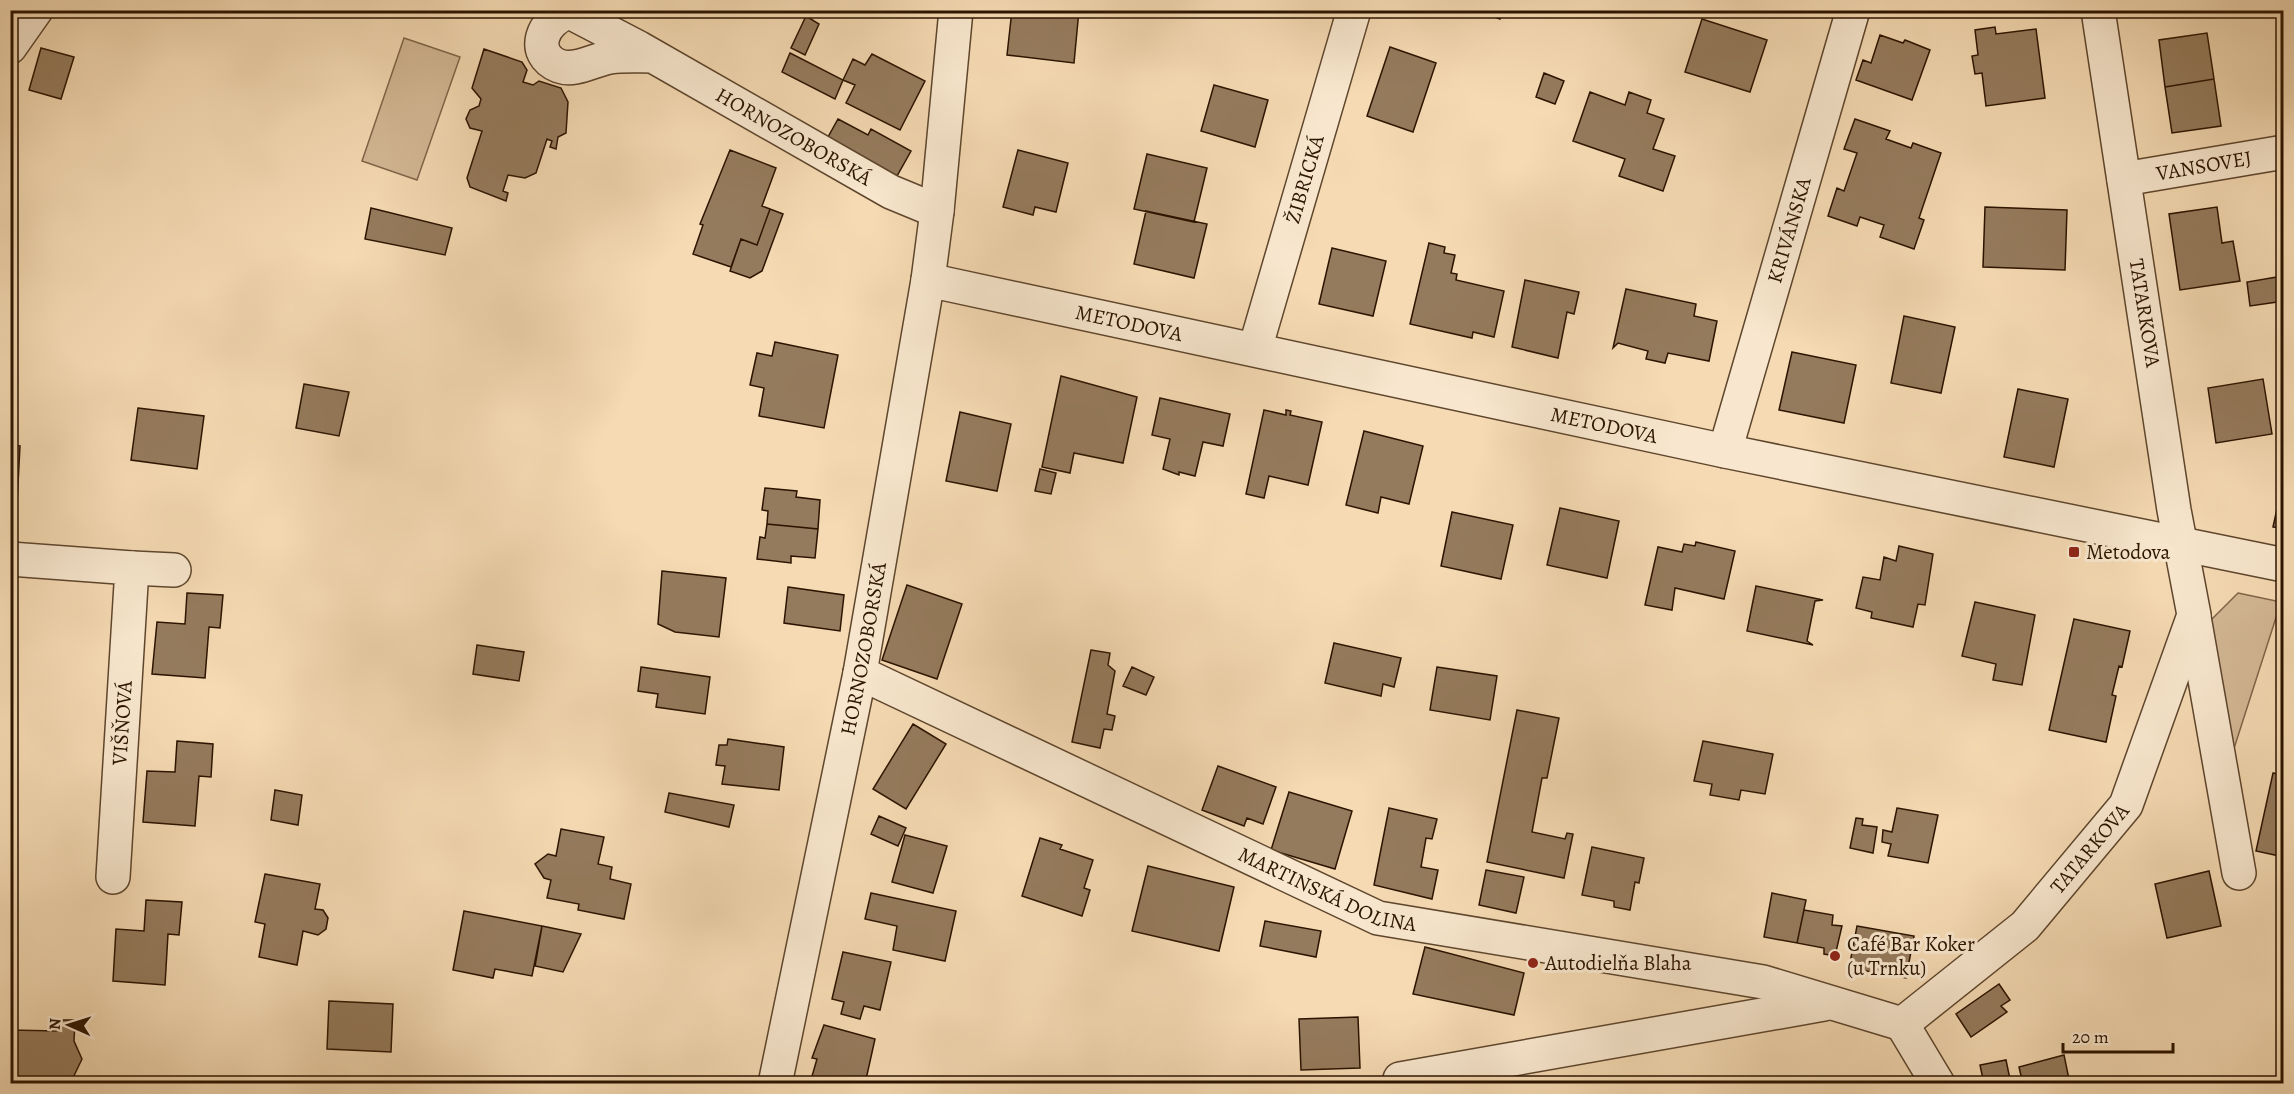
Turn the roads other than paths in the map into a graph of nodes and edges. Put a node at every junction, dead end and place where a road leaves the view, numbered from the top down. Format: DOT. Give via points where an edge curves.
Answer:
graph roads {
  1 [pos="36,10"];
  2 [pos="956,10"];
  3 [pos="1354,10"];
  4 [pos="1853,10"];
  5 [pos="2098,10"];
  6 [pos="10,47"];
  7 [pos="652,56"];
  8 [pos="2283,152"];
  9 [pos="2124,179"];
  10 [pos="937,211"];
  11 [pos="928,280"];
  12 [pos="1255,349"];
  13 [pos="1725,451"];
  14 [pos="2180,543"];
  15 [pos="10,559"];
  16 [pos="2283,566"];
  17 [pos="132,568"];
  18 [pos="174,570"];
  19 [pos="2193,615"];
  20 [pos="860,674"];
  21 [pos="2239,873"];
  22 [pos="113,877"];
  23 [pos="1828,1003"];
  24 [pos="1902,1024"];
  25 [pos="1400,1079"];
  26 [pos="775,1083"];
  27 [pos="1938,1083"];
  1 -- 6 [label="street"];
  2 -- 10 [label="street, HORNOZOBORSKÁ"];
  3 -- 12 [label="street, ŽIBRICKÁ"];
  4 -- 13 [label="street, KRIVÁNSKA"];
  5 -- 9 [label="street, TATARKOVA"];
  7 -- 10 [label="street, HORNOZOBORSKÁ" via="891,192"];
  8 -- 9 [label="street, VANSOVEJ"];
  9 -- 14 [label="street, TATARKOVA"];
  10 -- 11 [label="street, HORNOZOBORSKÁ"];
  11 -- 12 [label="street, METODOVA"];
  11 -- 20 [label="street, HORNOZOBORSKÁ"];
  12 -- 13 [label="street, METODOVA"];
  13 -- 14 [label="street, METODOVA"];
  14 -- 16 [label="street, METODOVA"];
  14 -- 19 [label="street, TATARKOVA"];
  15 -- 17 [label="street"];
  17 -- 18 [label="street"];
  17 -- 22 [label="street, VIŠŇOVÁ"];
  19 -- 21 [label="street, TATARKOVA"];
  19 -- 24 [label="street, TATARKOVA" via="2126,805 2025,926"];
  20 -- 23 [label="street, MARTINSKÁ DOLINA" via="1378,918 1763,982"];
  20 -- 26 [label="street, HORNOZOBORSKÁ"];
  23 -- 24 [label="street, MARTINSKÁ DOLINA"];
  23 -- 25 [label="street, MARTINSKÁ DOLINA"];
  24 -- 27 [label="street"];
}
